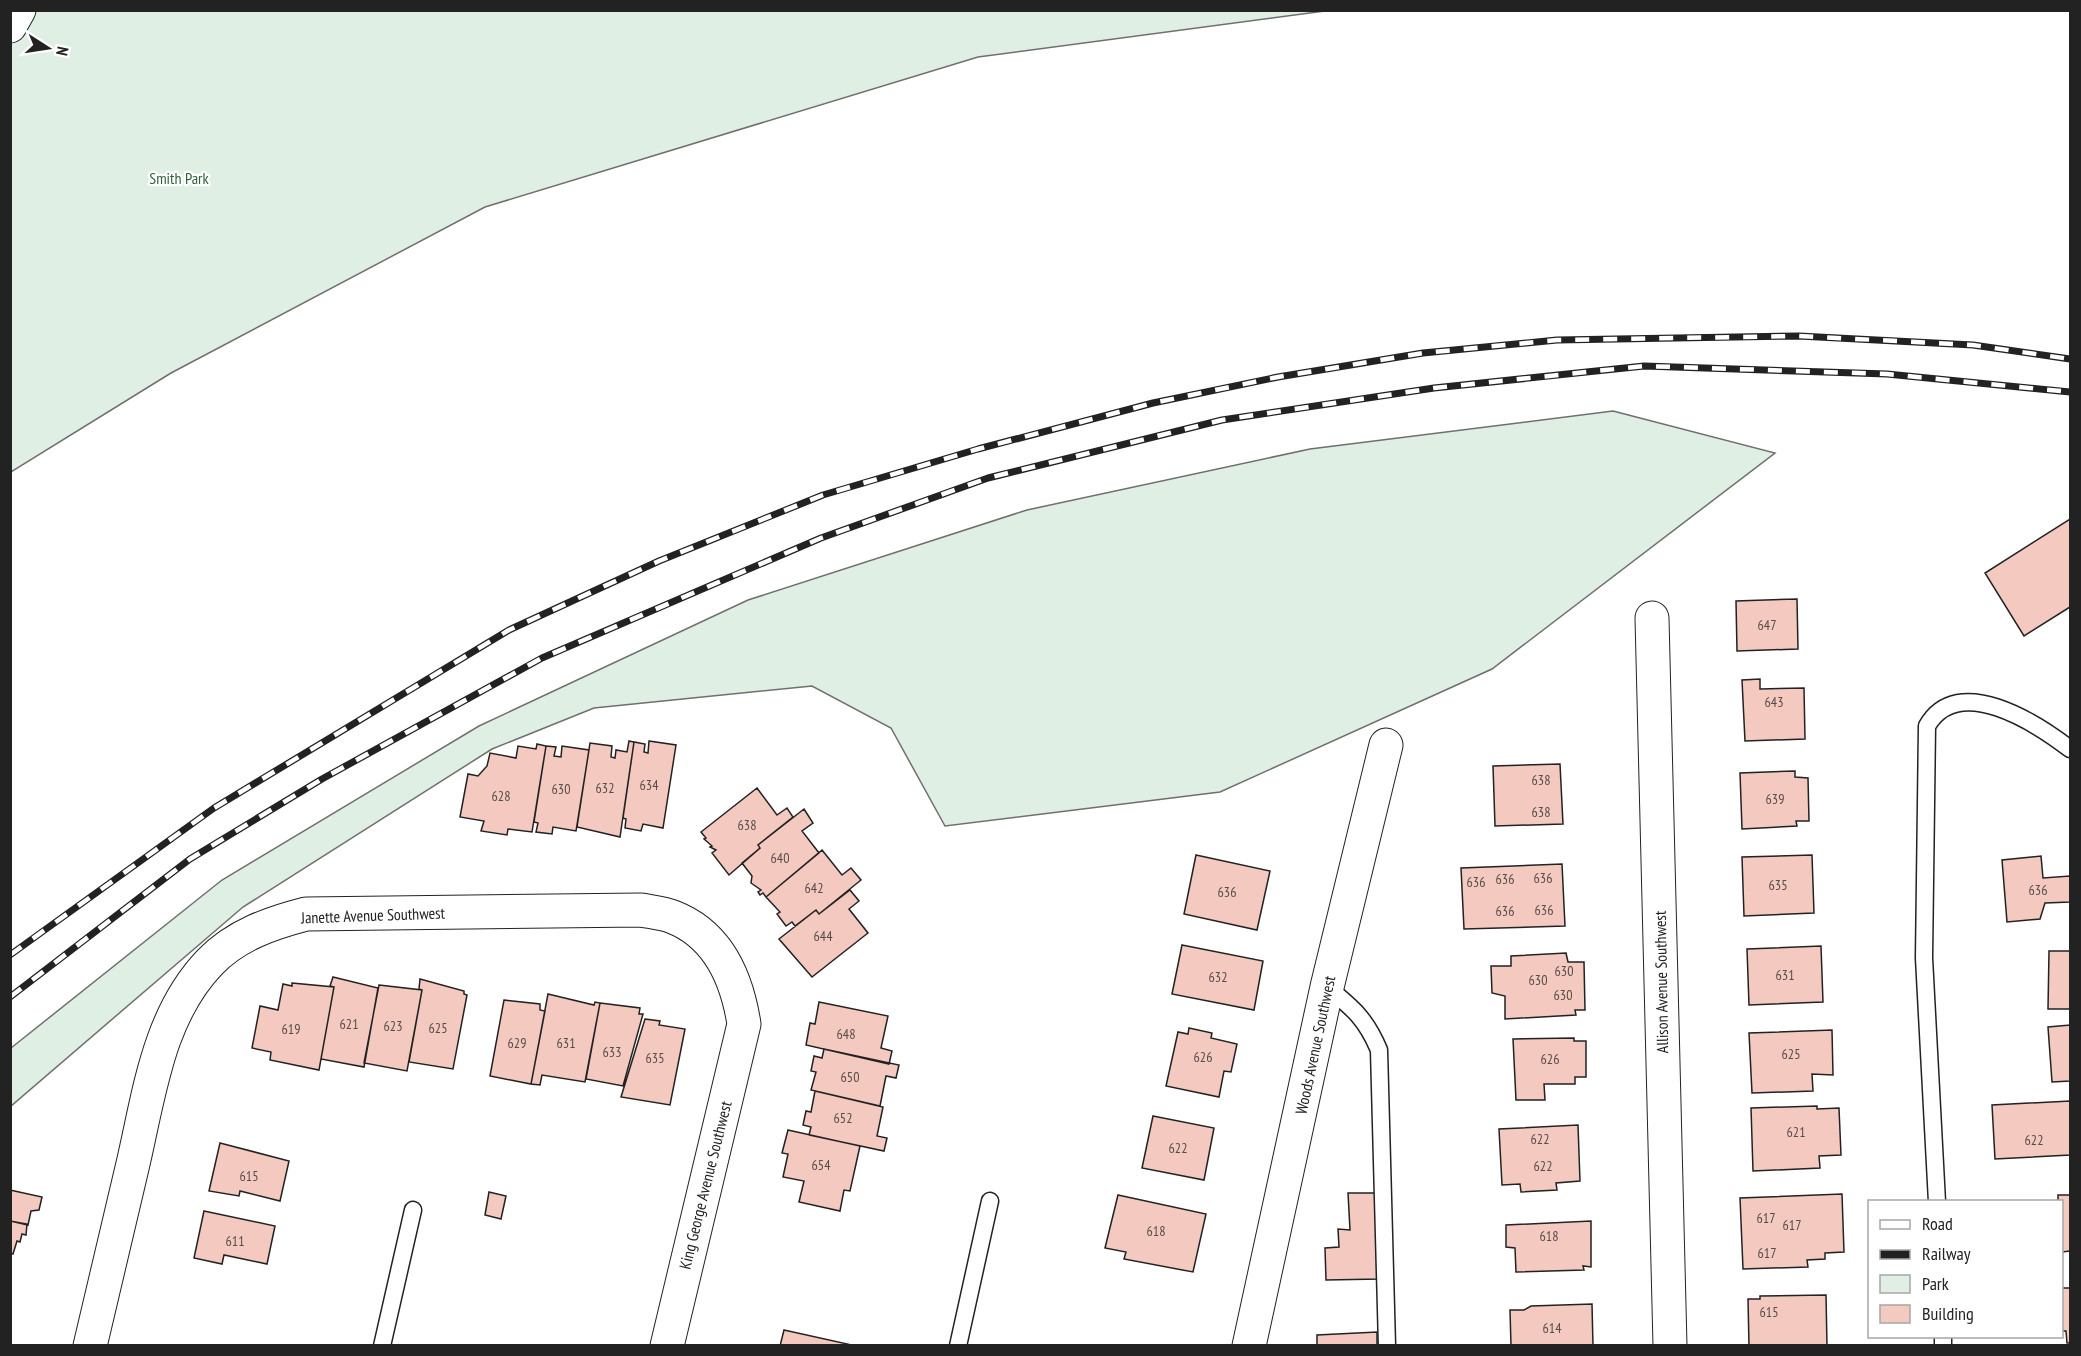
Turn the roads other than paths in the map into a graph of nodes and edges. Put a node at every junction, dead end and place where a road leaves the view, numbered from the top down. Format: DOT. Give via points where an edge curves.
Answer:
graph roads {
  1 [pos="19,10"];
  2 [pos="10,26"];
  3 [pos="1652,618"];
  4 [pos="1386,745"];
  5 [pos="2070,749"];
  6 [pos="1327,987"];
  7 [pos="744,1024"];
  8 [pos="1937,1200"];
  9 [pos="990,1201"];
  10 [pos="413,1210"];
  11 [pos="90,1346"];
  12 [pos="382,1346"];
  13 [pos="667,1346"];
  14 [pos="958,1346"];
  15 [pos="1249,1346"];
  16 [pos="1387,1346"];
  17 [pos="1670,1346"];
  1 -- 2 [label="street"];
  3 -- 17 [label="street, Allison Avenue Southwest"];
  4 -- 6 [label="street, Woods Avenue Southwest"];
  5 -- 8 [label="lane" via="2013,712 1979,704 1949,705 1935,712 1927,726 1924,958"];
  6 -- 15 [label="street, Woods Avenue Southwest"];
  6 -- 16 [label="lane" via="1355,1009 1369,1026 1379,1050"];
  7 -- 11 [label="street, Janette Avenue Southwest" via="739,992 724,961 705,936 662,914 641,910 306,914 269,923 211,962 188,990 163,1039"];
  7 -- 13 [label="street, King George Avenue Southwest"];
  9 -- 14 [label="lane"];
  10 -- 12 [label="lane"];
}
